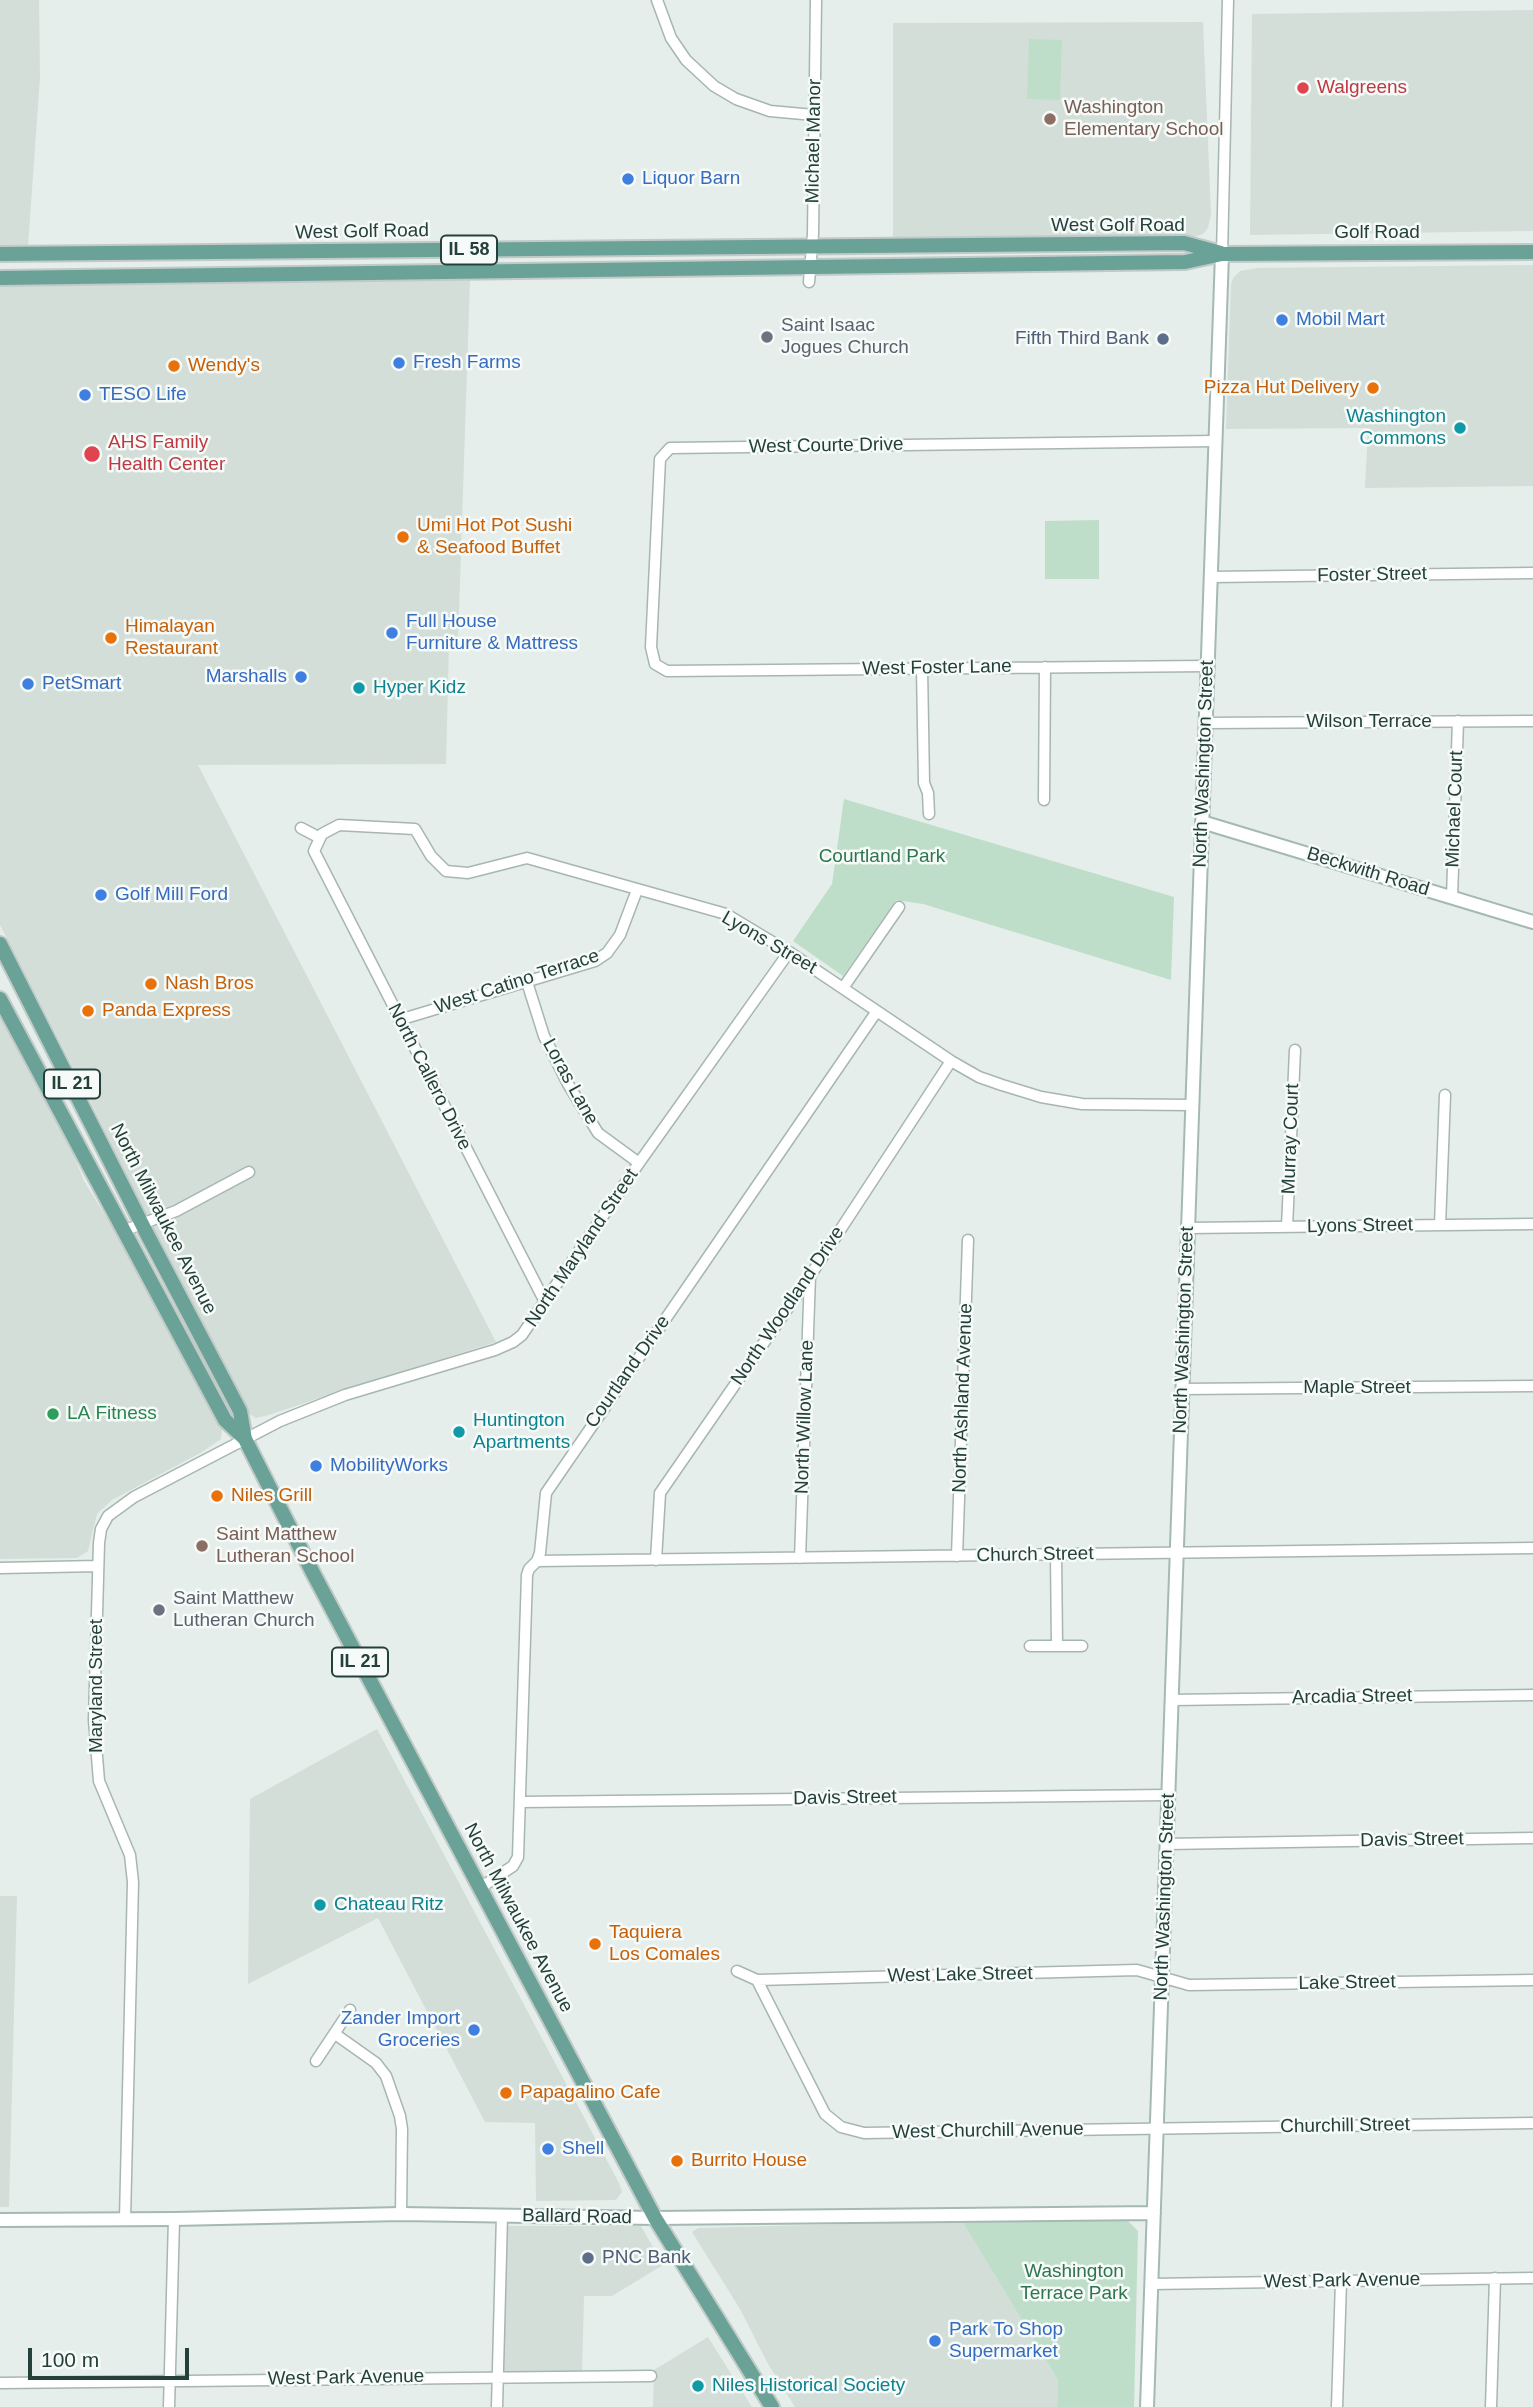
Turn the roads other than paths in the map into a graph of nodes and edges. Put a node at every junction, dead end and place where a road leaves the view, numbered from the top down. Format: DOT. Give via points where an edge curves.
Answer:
graph roads {
  1 [pos="657,0"];
  2 [pos="816,0"];
  3 [pos="1228,0"];
  4 [pos="814,115"];
  5 [pos="811,248"];
  6 [pos="1533,252"];
  7 [pos="0,254"];
  8 [pos="1222,254"];
  9 [pos="810,267"];
  10 [pos="0,278"];
  11 [pos="809,282"];
  12 [pos="1215,441"];
  13 [pos="1533,573"];
  14 [pos="1210,577"];
  15 [pos="1207,666"];
  16 [pos="1045,667"];
  17 [pos="922,668"];
  18 [pos="667,671"];
  19 [pos="1533,721"];
  20 [pos="1458,722"];
  21 [pos="1205,723"];
  22 [pos="1044,800"];
  23 [pos="929,814"];
  24 [pos="1202,822"];
  25 [pos="301,828"];
  26 [pos="320,838"];
  27 [pos="637,890"];
  28 [pos="1451,897"];
  29 [pos="899,907"];
  30 [pos="1533,922"];
  31 [pos="0,944"];
  32 [pos="789,952"];
  33 [pos="527,982"];
  34 [pos="842,988"];
  35 [pos="0,999"];
  36 [pos="877,1011"];
  37 [pos="399,1020"];
  38 [pos="1294,1050"];
  39 [pos="951,1061"];
  40 [pos="1445,1095"];
  41 [pos="1192,1105"];
  42 [pos="639,1163"];
  43 [pos="249,1172"];
  44 [pos="1533,1224"];
  45 [pos="142,1225"];
  46 [pos="1440,1225"];
  47 [pos="1287,1227"];
  48 [pos="1187,1228"];
  49 [pos="123,1231"];
  50 [pos="968,1240"];
  51 [pos="810,1276"];
  52 [pos="545,1302"];
  53 [pos="1533,1386"];
  54 [pos="1182,1389"];
  55 [pos="245,1439"];
  56 [pos="1533,1548"];
  57 [pos="1176,1553"];
  58 [pos="1056,1555"];
  59 [pos="957,1556"];
  60 [pos="800,1558"];
  61 [pos="656,1560"];
  62 [pos="537,1561"];
  63 [pos="98,1566"];
  64 [pos="0,1568"];
  65 [pos="1030,1646"];
  66 [pos="1056,1646"];
  67 [pos="1082,1646"];
  68 [pos="1533,1695"];
  69 [pos="1171,1700"];
  70 [pos="1168,1795"];
  71 [pos="521,1802"];
  72 [pos="1533,1838"];
  73 [pos="1166,1844"];
  74 [pos="480,1888"];
  75 [pos="737,1971"];
  76 [pos="1162,1977"];
  77 [pos="757,1980"];
  78 [pos="1533,1980"];
  79 [pos="350,2010"];
  80 [pos="335,2034"];
  81 [pos="316,2061"];
  82 [pos="1533,2123"];
  83 [pos="1157,2129"];
  84 [pos="1154,2213"];
  85 [pos="401,2214"];
  86 [pos="502,2215"];
  87 [pos="655,2218"];
  88 [pos="125,2219"];
  89 [pos="174,2219"];
  90 [pos="0,2220"];
  91 [pos="1495,2278"];
  92 [pos="1533,2278"];
  93 [pos="1341,2281"];
  94 [pos="1151,2284"];
  95 [pos="498,2376"];
  96 [pos="650,2376"];
  97 [pos="170,2381"];
  98 [pos="0,2383"];
  99 [pos="169,2407"];
  100 [pos="497,2407"];
  101 [pos="772,2407"];
  102 [pos="1147,2407"];
  103 [pos="1337,2407"];
  104 [pos="1491,2407"];
  1 -- 4 [label="street" via="671,38 686,60 714,86 770,111"];
  2 -- 4 [label="street, Michael Manor"];
  3 -- 8 [label="street"];
  4 -- 5 [label="street, Michael Manor"];
  5 -- 7 [label="main road, West Golf Road / IL 58"];
  5 -- 8 [label="main road, West Golf Road / IL 58" via="1184,243"];
  5 -- 9 [label="street, Michael Manor"];
  6 -- 8 [label="main road, Golf Road / IL 58"];
  8 -- 9 [label="main road, West Golf Road / IL 58" via="1185,262"];
  8 -- 12 [label="street, North Washington Street"];
  9 -- 10 [label="main road, West Golf Road / IL 58"];
  9 -- 11 [label="street, Michael Manor"];
  12 -- 14 [label="street, North Washington Street"];
  12 -- 18 [label="street, West Courte Drive" via="670,448 660,459 650,646 655,664"];
  13 -- 14 [label="street, Foster Street"];
  14 -- 15 [label="street, North Washington Street"];
  15 -- 16 [label="street, West Foster Lane"];
  15 -- 21 [label="street, North Washington Street"];
  16 -- 17 [label="street, West Foster Lane"];
  16 -- 22 [label="street"];
  17 -- 18 [label="street, West Foster Lane"];
  17 -- 23 [label="street" via="923,783"];
  19 -- 20 [label="street, Wilson Terrace"];
  20 -- 21 [label="street, Wilson Terrace"];
  20 -- 28 [label="street, Michael Court"];
  21 -- 24 [label="street, North Washington Street"];
  24 -- 28 [label="street, Beckwith Road"];
  24 -- 41 [label="street, North Washington Street"];
  25 -- 26 [label="street"];
  26 -- 27 [label="street, Lyons Street" via="339,825 415,829 446,871 468,873 527,858"];
  26 -- 37 [label="street, North Callero Drive" via="314,851"];
  27 -- 32 [label="street, Lyons Street" via="726,914"];
  27 -- 33 [label="street, West Catino Terrace" via="620,935 607,953"];
  28 -- 30 [label="street, Beckwith Road"];
  29 -- 34 [label="street"];
  31 -- 45 [label="main road, North Milwaukee Avenue / IL 21"];
  32 -- 34 [label="street, Lyons Street"];
  32 -- 42 [label="street, North Maryland Street"];
  33 -- 37 [label="street, West Catino Terrace"];
  33 -- 42 [label="street, Loras Lane" via="544,1036 598,1133"];
  34 -- 36 [label="street, Lyons Street"];
  35 -- 49 [label="main road, North Milwaukee Avenue / IL 21"];
  36 -- 39 [label="street, Lyons Street"];
  36 -- 62 [label="street, Courtland Drive" via="551,1483 545,1493"];
  37 -- 52 [label="street, North Callero Drive"];
  38 -- 47 [label="street, Murray Court"];
  39 -- 41 [label="street, Lyons Street" via="979,1077 1063,1102"];
  39 -- 51 [label="street, North Woodland Drive"];
  40 -- 46 [label="street"];
  41 -- 48 [label="street, North Washington Street"];
  42 -- 52 [label="street, North Maryland Street"];
  43 -- 45 [label="street"];
  44 -- 46 [label="street, Lyons Street"];
  45 -- 49 [label="street"];
  45 -- 55 [label="main road, North Milwaukee Avenue / IL 21" via="240,1410"];
  46 -- 47 [label="street, Lyons Street"];
  47 -- 48 [label="street, Lyons Street"];
  48 -- 54 [label="street, North Washington Street"];
  49 -- 55 [label="main road, North Milwaukee Avenue / IL 21" via="225,1420"];
  50 -- 59 [label="street, North Ashland Avenue"];
  51 -- 60 [label="street, North Willow Lane"];
  51 -- 61 [label="street, North Woodland Drive" via="660,1493"];
  52 -- 55 [label="street, North Maryland Street" via="522,1335 505,1347 322,1403"];
  53 -- 54 [label="street, Maple Street"];
  54 -- 57 [label="street, North Washington Street"];
  55 -- 63 [label="street, Maryland Street" via="119,1506 102,1529"];
  55 -- 74 [label="main road, North Milwaukee Avenue / IL 21"];
  56 -- 57 [label="street, Church Street"];
  57 -- 58 [label="street, Church Street"];
  57 -- 69 [label="street, North Washington Street"];
  58 -- 59 [label="street, Church Street"];
  58 -- 66 [label="street"];
  59 -- 60 [label="street, Church Street"];
  60 -- 61 [label="street, Church Street"];
  61 -- 62 [label="street, Church Street"];
  62 -- 71 [label="street, Courtland Drive" via="527,1575"];
  63 -- 64 [label="street"];
  63 -- 88 [label="street, Maryland Street" via="94,1720 99,1781 130,1855 133,1882"];
  65 -- 66 [label="street"];
  66 -- 67 [label="street"];
  68 -- 69 [label="street, Arcadia Street"];
  69 -- 70 [label="street, North Washington Street"];
  70 -- 71 [label="street, Davis Street"];
  70 -- 73 [label="street, North Washington Street"];
  71 -- 74 [label="street, Courtland Drive" via="518,1857 513,1866"];
  72 -- 73 [label="street, Davis Street"];
  73 -- 76 [label="street, North Washington Street"];
  74 -- 87 [label="main road, North Milwaukee Avenue / IL 21"];
  75 -- 77 [label="street"];
  76 -- 77 [label="street, West Lake Street" via="1137,1970"];
  76 -- 78 [label="street, Lake Street" via="1189,1985"];
  76 -- 83 [label="street, North Washington Street"];
  77 -- 83 [label="street, West Churchill Avenue" via="825,2113 841,2127 864,2133"];
  79 -- 80 [label="street"];
  80 -- 81 [label="street"];
  80 -- 85 [label="street" via="376,2063 386,2076 402,2129"];
  82 -- 83 [label="street, Churchill Street"];
  83 -- 84 [label="street, North Washington Street"];
  84 -- 87 [label="street, Ballard Road"];
  84 -- 94 [label="street, North Washington Street"];
  85 -- 86 [label="street, Ballard Road"];
  85 -- 89 [label="street, Ballard Road"];
  86 -- 87 [label="street, Ballard Road"];
  86 -- 95 [label="street"];
  87 -- 101 [label="main road, North Milwaukee Avenue / IL 21"];
  88 -- 89 [label="street, Ballard Road"];
  88 -- 90 [label="street, Ballard Road"];
  89 -- 97 [label="street"];
  91 -- 92 [label="street, West Park Avenue"];
  91 -- 93 [label="street, West Park Avenue"];
  91 -- 104 [label="street"];
  93 -- 94 [label="street, West Park Avenue"];
  93 -- 103 [label="street"];
  94 -- 102 [label="street, North Washington Street"];
  95 -- 96 [label="street, West Park Avenue"];
  95 -- 97 [label="street, West Park Avenue"];
  95 -- 100 [label="street"];
  97 -- 98 [label="street, West Park Avenue"];
  97 -- 99 [label="street"];
}
